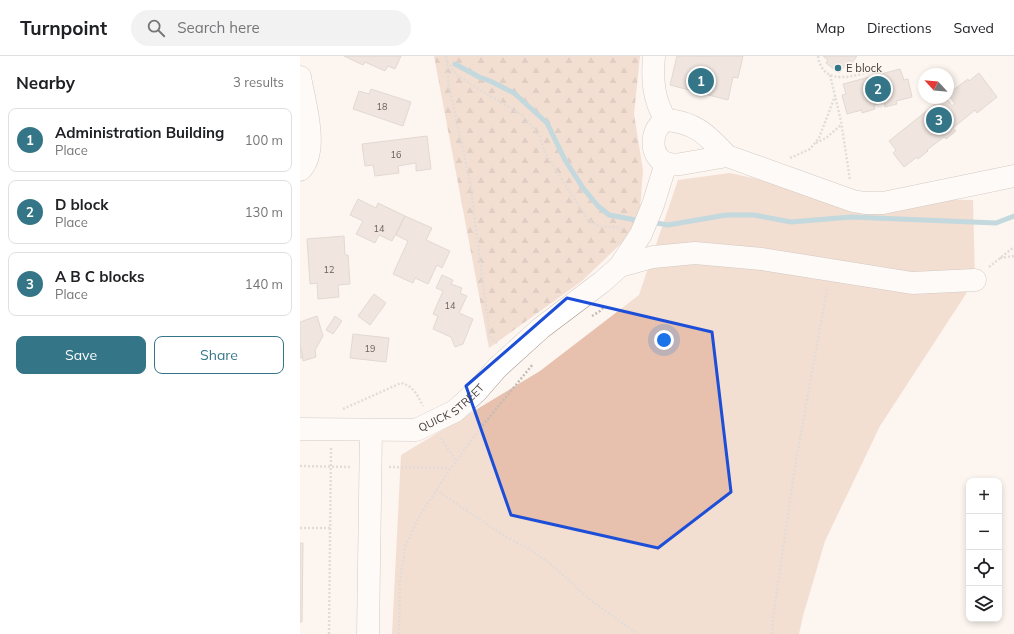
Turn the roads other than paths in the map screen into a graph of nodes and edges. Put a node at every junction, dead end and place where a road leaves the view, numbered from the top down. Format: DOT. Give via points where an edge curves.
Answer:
graph roads {
  1 [pos="654,56"];
  2 [pos="300,77"];
  3 [pos="666,120"];
  4 [pos="727,156"];
  5 [pos="666,163"];
  6 [pos="300,170"];
  7 [pos="1014,176"];
  8 [pos="620,266"];
  9 [pos="975,280"];
  10 [pos="300,429"];
  11 [pos="371,430"];
  12 [pos="368,634"];
  1 -- 3 [label="street" via="652,75 659,109"];
  2 -- 6 [label="street" via="310,136 310,151 304,167"];
  3 -- 4 [label="street" via="698,128"];
  3 -- 5 [label="street" via="658,128 653,142 658,156"];
  4 -- 5 [label="street" via="674,165"];
  4 -- 7 [label="street" via="844,198 865,203 883,203"];
  5 -- 8 [label="street, QUICK STREET" via="653,205 638,239"];
  8 -- 9 [label="street" via="653,257 694,253 762,259 912,283"];
  8 -- 11 [label="street, QUICK STREET" via="541,328 454,411 416,430"];
  10 -- 11 [label="street, QUICK STREET"];
  11 -- 12 [label="street"];
}
